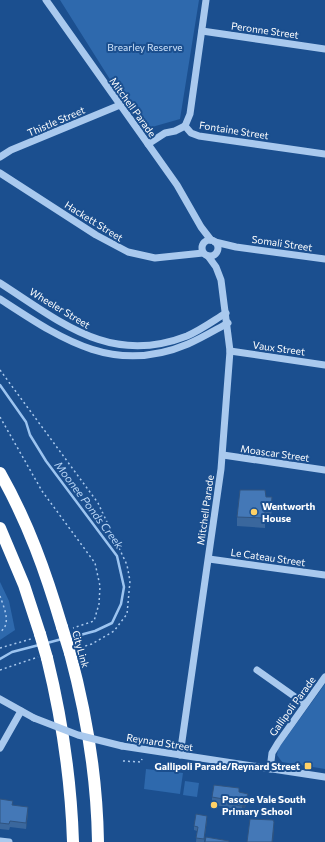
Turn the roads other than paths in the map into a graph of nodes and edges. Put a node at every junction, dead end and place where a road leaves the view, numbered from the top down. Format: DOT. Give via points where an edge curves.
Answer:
graph roads {
  1 [pos="46,0"];
  2 [pos="206,0"];
  3 [pos="202,32"];
  4 [pos="325,49"];
  5 [pos="120,105"];
  6 [pos="185,126"];
  7 [pos="148,144"];
  8 [pos="325,154"];
  9 [pos="0,157"];
  10 [pos="0,172"];
  11 [pos="201,227"];
  12 [pos="213,241"];
  13 [pos="236,247"];
  14 [pos="204,249"];
  15 [pos="217,252"];
  16 [pos="325,259"];
  17 [pos="216,267"];
  18 [pos="0,283"];
  19 [pos="0,299"];
  20 [pos="226,313"];
  21 [pos="228,322"];
  22 [pos="230,351"];
  23 [pos="325,364"];
  24 [pos="223,455"];
  25 [pos="325,470"];
  26 [pos="0,473"];
  27 [pos="0,528"];
  28 [pos="208,559"];
  29 [pos="325,575"];
  30 [pos="257,670"];
  31 [pos="325,677"];
  32 [pos="0,699"];
  33 [pos="305,704"];
  34 [pos="21,711"];
  35 [pos="0,748"];
  36 [pos="180,755"];
  37 [pos="270,769"];
  38 [pos="325,777"];
  39 [pos="0,841"];
  40 [pos="9,842"];
  41 [pos="73,842"];
  42 [pos="98,842"];
  1 -- 5 [label="street, Mitchell Parade"];
  2 -- 3 [label="street"];
  3 -- 4 [label="street, Peronne Street"];
  3 -- 6 [label="street" via="190,114"];
  5 -- 7 [label="street, Mitchell Parade"];
  5 -- 9 [label="street, Thistle Street" via="11,150"];
  6 -- 7 [label="street, Fontaine Street" via="165,133"];
  6 -- 8 [label="street, Fontaine Street" via="191,133 199,136"];
  7 -- 11 [label="street, Mitchell Parade"];
  10 -- 14 [label="street, Hackett Street" via="119,249 155,258"];
  11 -- 12 [label="street, Mitchell Parade"];
  11 -- 14 [label="street, Mitchell Parade"];
  12 -- 13 [label="street, Somali Street"];
  12 -- 14 [label="street"];
  12 -- 15 [label="street, Mitchell Parade"];
  13 -- 15 [label="street, Somali Street"];
  13 -- 16 [label="street, Somali Street"];
  14 -- 15 [label="street, Somali Street" via="212,256"];
  14 -- 17 [label="street, Mitchell Parade"];
  15 -- 17 [label="street, Mitchell Parade"];
  17 -- 20 [label="street, Mitchell Parade" via="221,280"];
  18 -- 20 [label="street, Wheeler Street" via="77,332 119,345 143,346 179,338 204,327"];
  19 -- 21 [label="street" via="63,339 94,351 120,356 148,355 171,350"];
  20 -- 21 [label="street, Mitchell Parade"];
  21 -- 22 [label="street, Mitchell Parade"];
  22 -- 23 [label="street, Vaux Street"];
  22 -- 24 [label="street, Mitchell Parade"];
  24 -- 25 [label="street, Moascar Street"];
  24 -- 28 [label="street, Mitchell Parade"];
  26 -- 42 [label="highway, CityLink, bridge" via="32,538 74,651 95,780"];
  27 -- 41 [label="highway, bridge" via="24,585 58,706 68,769"];
  28 -- 29 [label="street, Le Cateau Street"];
  28 -- 36 [label="street, Mitchell Parade"];
  30 -- 33 [label="street"];
  31 -- 33 [label="street, Gallipoli Parade"];
  32 -- 34 [label="street, Reynard Street"];
  33 -- 37 [label="street, Gallipoli Parade" via="275,748"];
  34 -- 35 [label="street"];
  34 -- 36 [label="street, Reynard Street, bridge" via="78,735 122,746"];
  36 -- 37 [label="street, Reynard Street"];
  37 -- 38 [label="street, Reynard Street"];
  39 -- 40 [label="street"];
}
